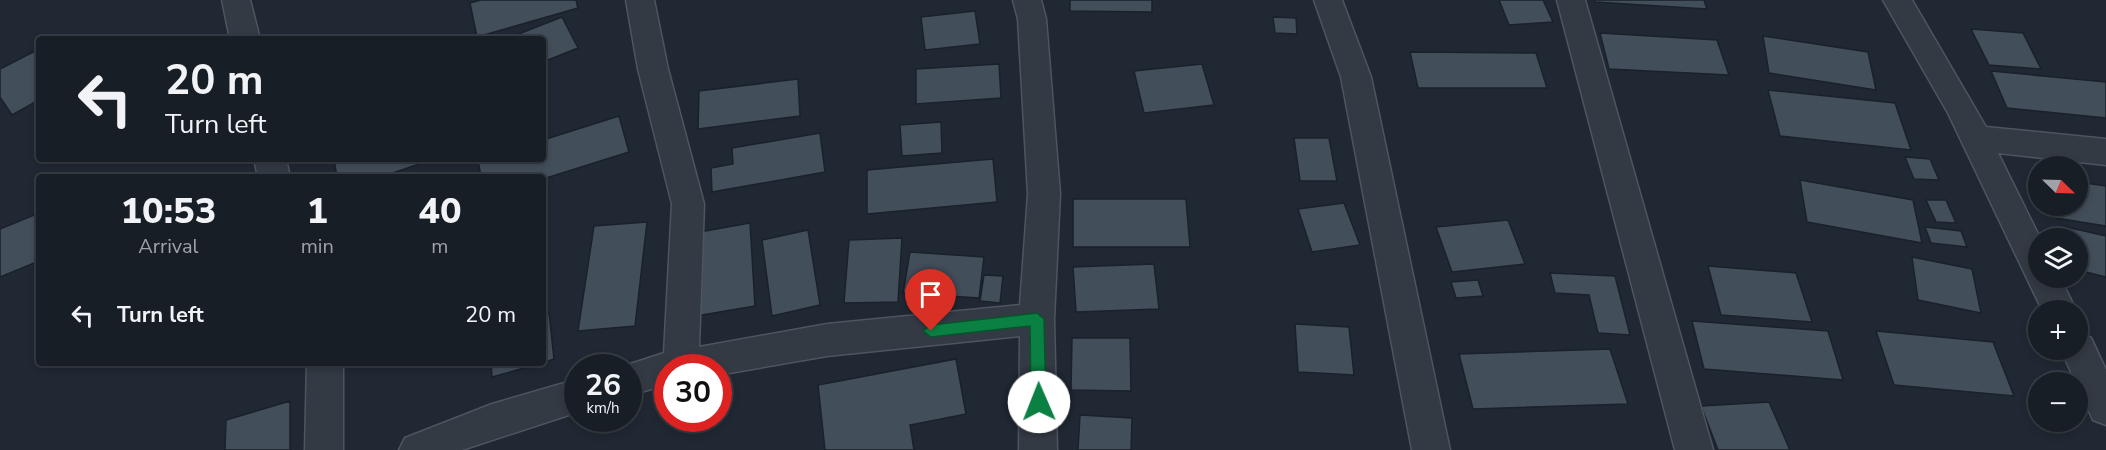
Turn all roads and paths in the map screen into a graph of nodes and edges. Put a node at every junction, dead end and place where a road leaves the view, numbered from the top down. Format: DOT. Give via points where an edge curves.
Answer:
graph roads {
  1 [pos="237,0"];
  2 [pos="640,0"];
  3 [pos="1027,0"];
  4 [pos="1328,0"];
  5 [pos="1571,0"];
  6 [pos="1897,0"];
  7 [pos="244,36"];
  8 [pos="1976,138"];
  9 [pos="2106,152"];
  10 [pos="2028,247"];
  11 [pos="1037,319"];
  12 [pos="674,354"];
  13 [pos="732,356"];
  14 [pos="2083,360"];
  15 [pos="325,366"];
  16 [pos="564,399"];
  17 [pos="2106,408"];
  18 [pos="324,450"];
  19 [pos="418,450"];
  20 [pos="1038,450"];
  21 [pos="1431,450"];
  22 [pos="1694,450"];
  1 -- 7 [label="street"];
  2 -- 12 [label="street" via="653,69 688,204"];
  3 -- 11 [label="street" via="1032,19 1044,194"];
  4 -- 21 [label="street" via="1356,77"];
  5 -- 22 [label="street"];
  6 -- 8 [label="street"];
  8 -- 9 [label="street"];
  8 -- 10 [label="street"];
  11 -- 13 [label="street" via="827,340"];
  11 -- 20 [label="street"];
  14 -- 17 [label="street"];
  15 -- 18 [label="street"];
  16 -- 19 [label="street" via="492,421"];
}
